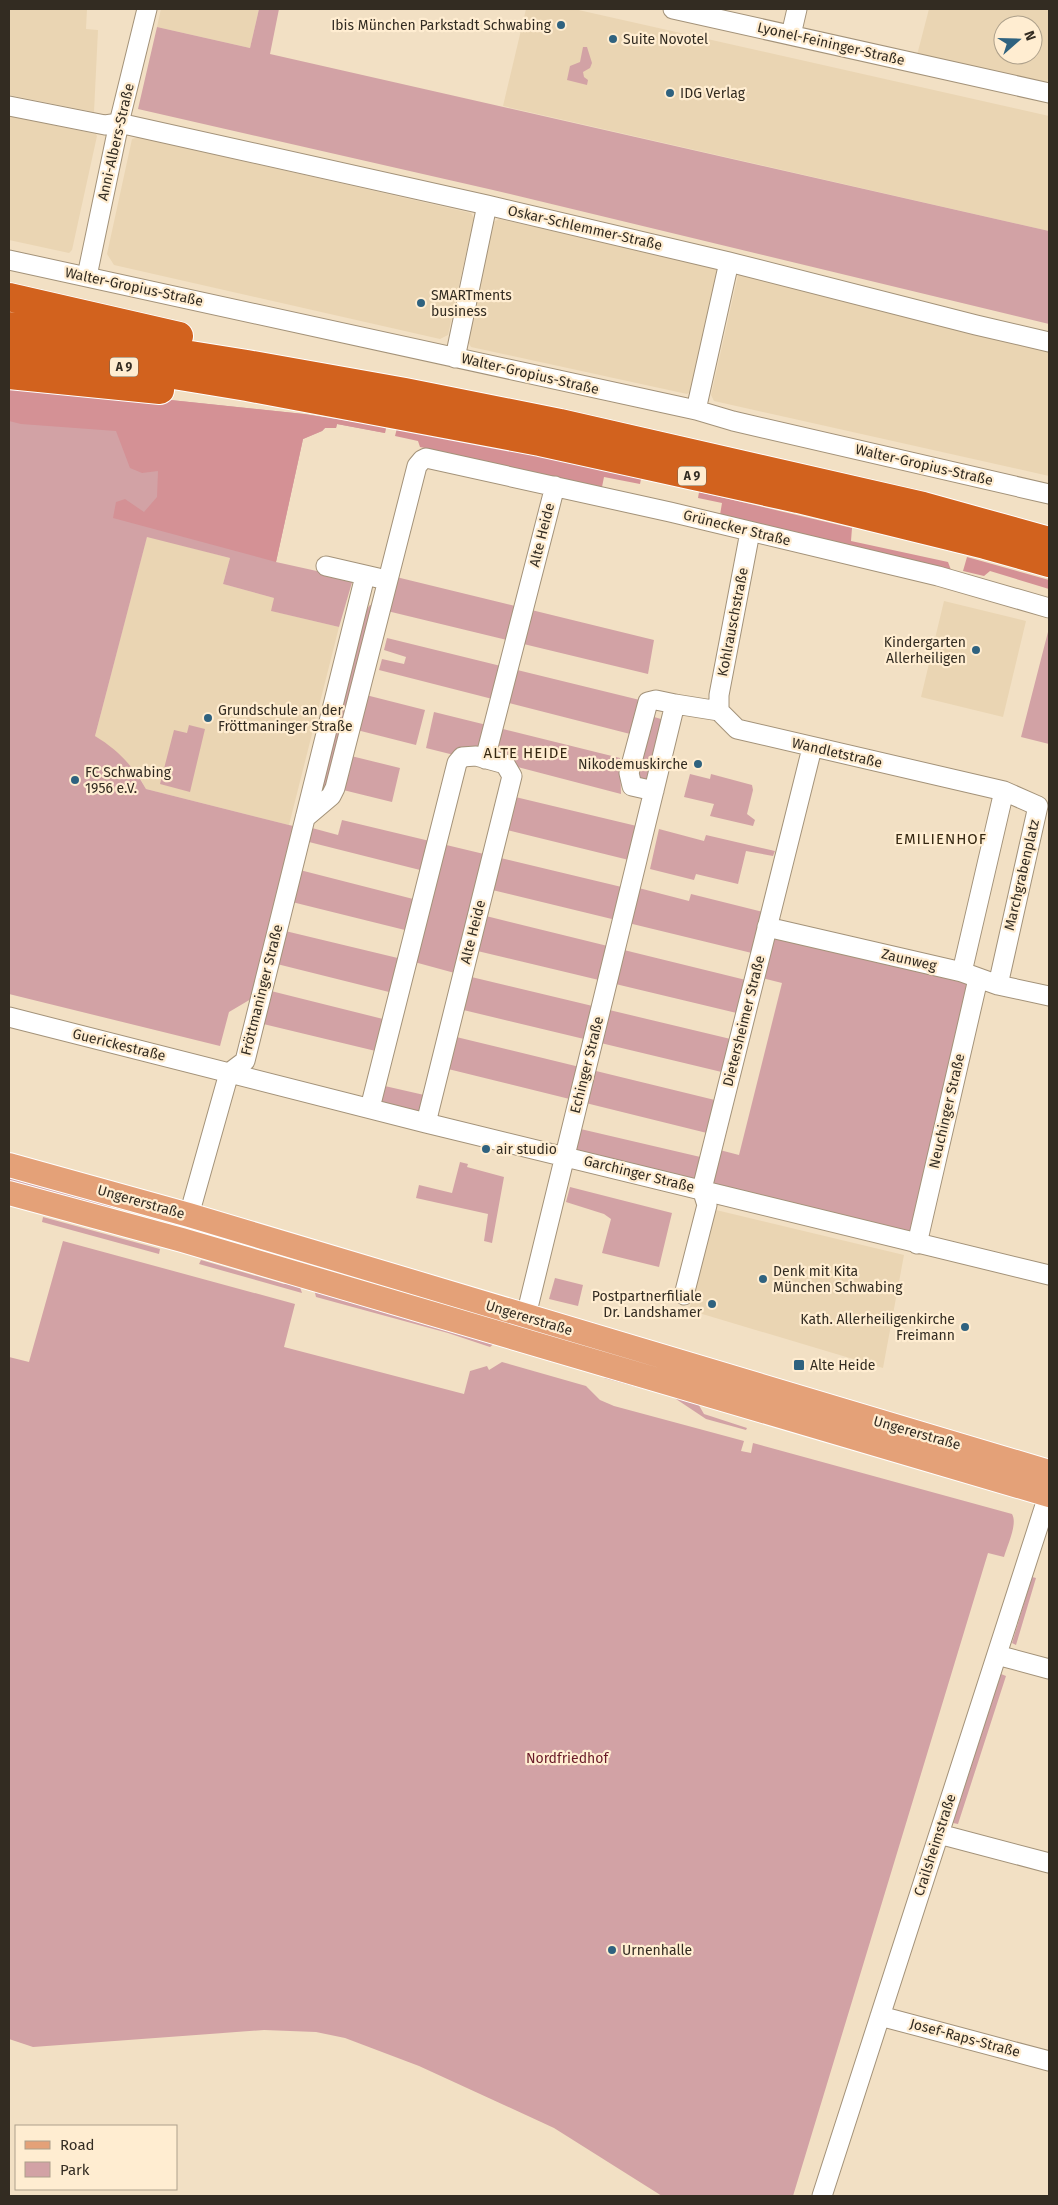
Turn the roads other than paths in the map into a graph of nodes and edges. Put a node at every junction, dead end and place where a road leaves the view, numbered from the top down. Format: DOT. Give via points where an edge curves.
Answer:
graph roads {
  1 [pos="147,9"];
  2 [pos="673,9"];
  3 [pos="798,9"];
  4 [pos="791,35"];
  5 [pos="1049,93"];
  6 [pos="9,106"];
  7 [pos="119,123"];
  8 [pos="488,205"];
  9 [pos="9,260"];
  10 [pos="730,262"];
  11 [pos="87,276"];
  12 [pos="9,297"];
  13 [pos="9,326"];
  14 [pos="1049,342"];
  15 [pos="9,348"];
  16 [pos="454,358"];
  17 [pos="9,375"];
  18 [pos="244,375"];
  19 [pos="696,410"];
  20 [pos="555,486"];
  21 [pos="1049,494"];
  22 [pos="750,532"];
  23 [pos="1049,541"];
  24 [pos="1049,563"];
  25 [pos="326,566"];
  26 [pos="365,576"];
  27 [pos="386,580"];
  28 [pos="1049,608"];
  29 [pos="675,704"];
  30 [pos="719,711"];
  31 [pos="812,748"];
  32 [pos="485,759"];
  33 [pos="654,791"];
  34 [pos="1004,792"];
  35 [pos="304,818"];
  36 [pos="767,927"];
  37 [pos="970,975"];
  38 [pos="998,984"];
  39 [pos="1049,996"];
  40 [pos="9,1017"];
  41 [pos="229,1073"];
  42 [pos="370,1108"];
  43 [pos="426,1122"];
  44 [pos="565,1156"];
  45 [pos="9,1165"];
  46 [pos="702,1189"];
  47 [pos="9,1193"];
  48 [pos="189,1215"];
  49 [pos="182,1240"];
  50 [pos="917,1244"];
  51 [pos="1049,1275"];
  52 [pos="684,1295"];
  53 [pos="523,1328"];
  54 [pos="1049,1472"];
  55 [pos="1049,1494"];
  56 [pos="997,1654"];
  57 [pos="1049,1669"];
  58 [pos="938,1834"];
  59 [pos="1049,1863"];
  60 [pos="880,2016"];
  61 [pos="1049,2061"];
  62 [pos="826,2196"];
  1 -- 7 [label="street, Anni-Albers-Straße"];
  2 -- 4 [label="street, Lyonel-Feininger-Straße"];
  3 -- 4 [label="street"];
  4 -- 5 [label="street, Lyonel-Feininger-Straße"];
  6 -- 7 [label="street, Oskar-Schlemmer-Straße" via="105,125"];
  7 -- 8 [label="street, Oskar-Schlemmer-Straße"];
  7 -- 11 [label="street, Anni-Albers-Straße"];
  8 -- 10 [label="street, Oskar-Schlemmer-Straße"];
  8 -- 16 [label="street"];
  9 -- 11 [label="street, Walter-Gropius-Straße"];
  10 -- 14 [label="street, Oskar-Schlemmer-Straße"];
  10 -- 19 [label="street"];
  11 -- 16 [label="street, Walter-Gropius-Straße"];
  12 -- 18 [label="highway, A 9" via="206,343"];
  13 -- 18 [label="highway"];
  15 -- 18 [label="highway, A 9"];
  16 -- 19 [label="street, Walter-Gropius-Straße"];
  17 -- 18 [label="highway" via="218,393"];
  18 -- 23 [label="highway, A 9" via="405,392 560,423 924,506"];
  18 -- 24 [label="highway, A 9" via="798,499"];
  19 -- 21 [label="street, Walter-Gropius-Straße"];
  20 -- 22 [label="street, Grünecker Straße"];
  20 -- 27 [label="street, Grünecker Straße" via="426,458 422,460 417,466"];
  20 -- 32 [label="street, Alte Heide"];
  22 -- 28 [label="street, Grünecker Straße" via="938,576"];
  22 -- 30 [label="street, Kohlrauschstraße" via="719,695"];
  25 -- 26 [label="street"];
  26 -- 27 [label="street"];
  26 -- 35 [label="street, Fröttmaninger Straße"];
  27 -- 35 [label="street" via="334,788 331,796"];
  29 -- 30 [label="street"];
  29 -- 33 [label="street, Echinger Straße"];
  29 -- 33 [label="street" via="656,700 648,702 628,773 632,786"];
  30 -- 31 [label="street, Wandletstraße" via="737,729"];
  31 -- 34 [label="street, Wandletstraße"];
  31 -- 36 [label="street, Dietersheimer Straße"];
  32 -- 42 [label="street, Alte Heide" via="462,757 457,763"];
  32 -- 43 [label="street, Alte Heide" via="505,764 512,776"];
  33 -- 44 [label="street, Echinger Straße"];
  34 -- 37 [label="street"];
  34 -- 38 [label="street, Marchgrabenplatz" via="1038,806"];
  35 -- 41 [label="street, Fröttmaninger Straße" via="245,1061"];
  36 -- 37 [label="street, Zaunweg"];
  36 -- 46 [label="street, Dietersheimer Straße"];
  37 -- 38 [label="street, Zaunweg"];
  37 -- 50 [label="street, Neuchinger Straße"];
  38 -- 39 [label="street, Zaunweg"];
  40 -- 41 [label="street, Guerickestraße"];
  41 -- 42 [label="street, Garchinger Straße"];
  41 -- 48 [label="street, Fröttmaninger Straße"];
  42 -- 43 [label="street, Garchinger Straße"];
  43 -- 44 [label="street, Garchinger Straße"];
  44 -- 46 [label="street, Garchinger Straße"];
  44 -- 53 [label="street, Echinger Straße"];
  45 -- 48 [label="main road, Ungererstraße"];
  46 -- 50 [label="street, Garchinger Straße"];
  46 -- 52 [label="street, Dietersheimer Straße" via="707,1205"];
  47 -- 49 [label="main road, Ungererstraße"];
  48 -- 49 [label="street, Fröttmaninger Straße"];
  48 -- 53 [label="main road, Ungererstraße"];
  49 -- 53 [label="main road, Ungererstraße"];
  50 -- 51 [label="street, Garchinger Straße"];
  53 -- 54 [label="main road, Ungererstraße"];
  53 -- 55 [label="main road, Ungererstraße"];
  55 -- 56 [label="street, Crailsheimstraße"];
  56 -- 57 [label="street"];
  56 -- 58 [label="street, Crailsheimstraße"];
  58 -- 59 [label="street"];
  58 -- 60 [label="street, Crailsheimstraße"];
  60 -- 61 [label="street, Josef-Raps-Straße"];
  60 -- 62 [label="street, Crailsheimstraße"];
}
